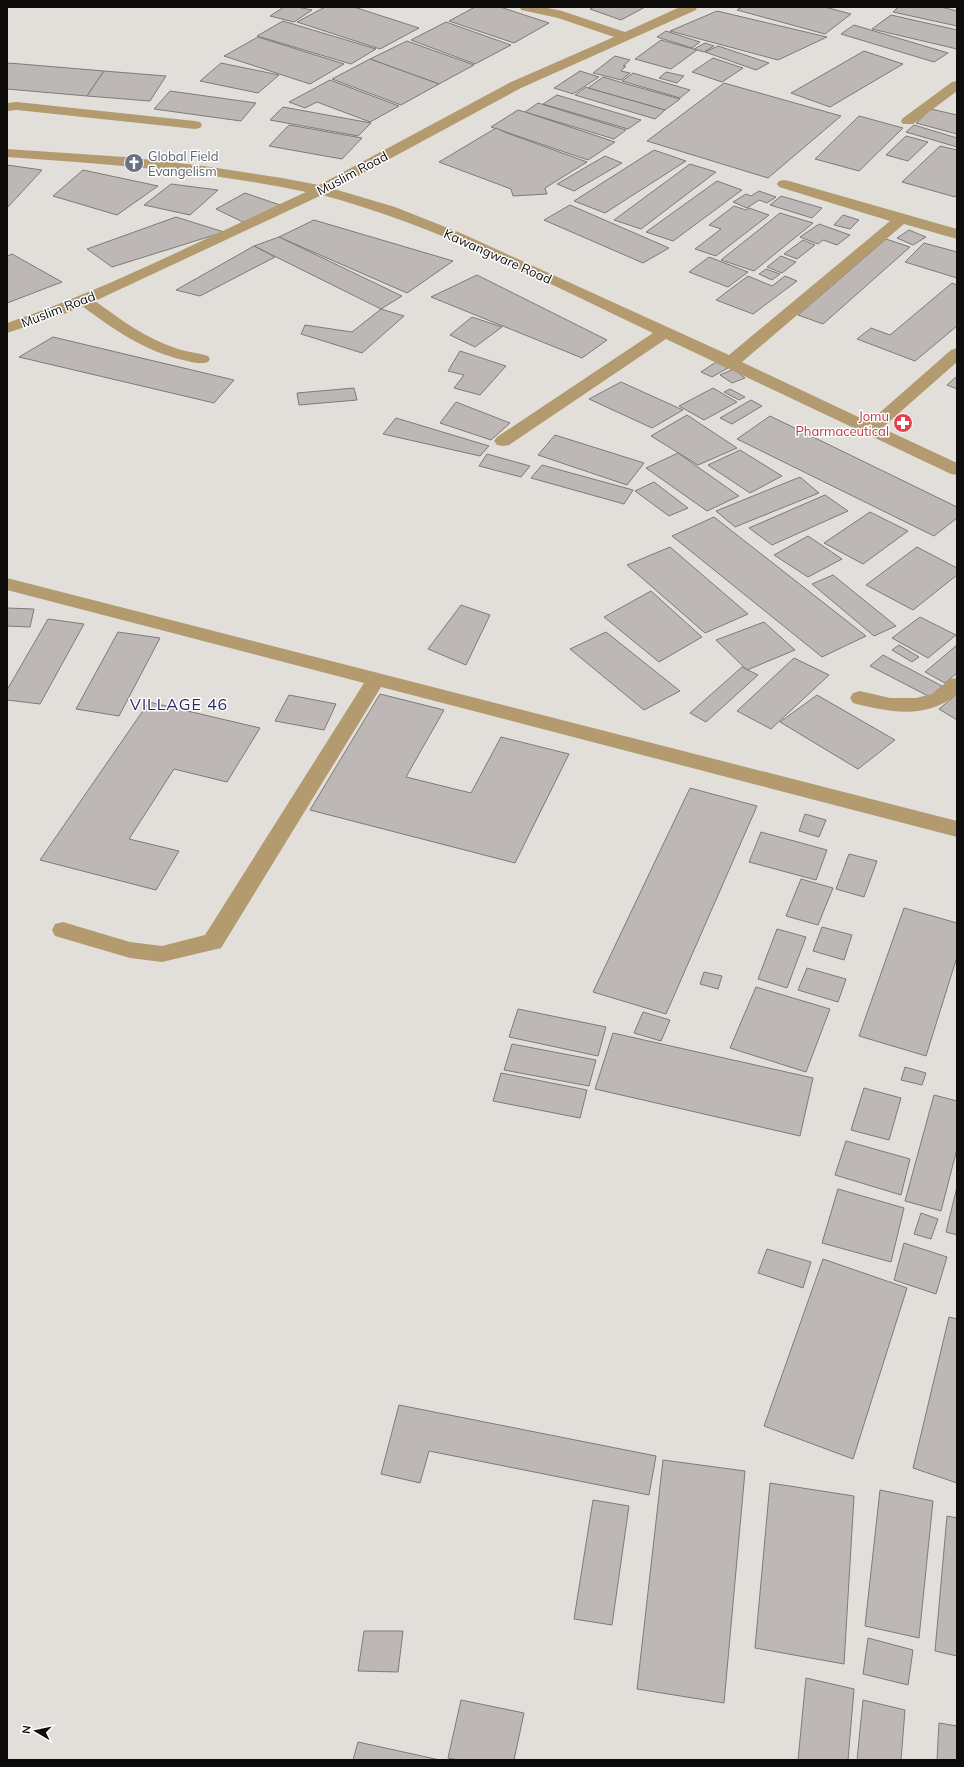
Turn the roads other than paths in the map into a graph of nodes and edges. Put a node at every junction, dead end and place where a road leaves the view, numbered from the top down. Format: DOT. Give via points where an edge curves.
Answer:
graph roads {
  1 [pos="526,7"];
  2 [pos="691,7"];
  3 [pos="625,36"];
  4 [pos="957,85"];
  5 [pos="7,106"];
  6 [pos="908,121"];
  7 [pos="195,125"];
  8 [pos="7,153"];
  9 [pos="784,184"];
  10 [pos="321,190"];
  11 [pos="901,219"];
  12 [pos="957,234"];
  13 [pos="84,300"];
  14 [pos="7,328"];
  15 [pos="665,332"];
  16 [pos="957,353"];
  17 [pos="202,359"];
  18 [pos="731,362"];
  19 [pos="871,429"];
  20 [pos="503,441"];
  21 [pos="957,470"];
  22 [pos="7,584"];
  23 [pos="376,680"];
  24 [pos="957,684"];
  25 [pos="860,698"];
  26 [pos="957,829"];
  27 [pos="64,930"];
  1 -- 3 [label="street" via="562,15"];
  2 -- 3 [label="street, Muslim Road"];
  3 -- 10 [label="street, Muslim Road" via="516,85"];
  4 -- 6 [label="street"];
  5 -- 7 [label="street"];
  8 -- 10 [label="street, Kawangware Road" via="153,165 269,180"];
  9 -- 11 [label="street"];
  10 -- 13 [label="street, Muslim Road"];
  10 -- 15 [label="street, Kawangware Road" via="374,206 460,239"];
  11 -- 12 [label="street"];
  11 -- 18 [label="street"];
  13 -- 14 [label="street, Muslim Road"];
  13 -- 17 [label="street" via="118,326 149,342 171,352"];
  15 -- 18 [label="street, Kawangware Road"];
  15 -- 20 [label="street"];
  16 -- 19 [label="street"];
  18 -- 19 [label="street, Kawangware Road"];
  19 -- 21 [label="street, Kawangware Road"];
  22 -- 23 [label="street"];
  23 -- 26 [label="street"];
  23 -- 27 [label="street" via="213,942 162,954 130,950"];
  24 -- 25 [label="street" via="939,699 916,705 890,705"];
}
